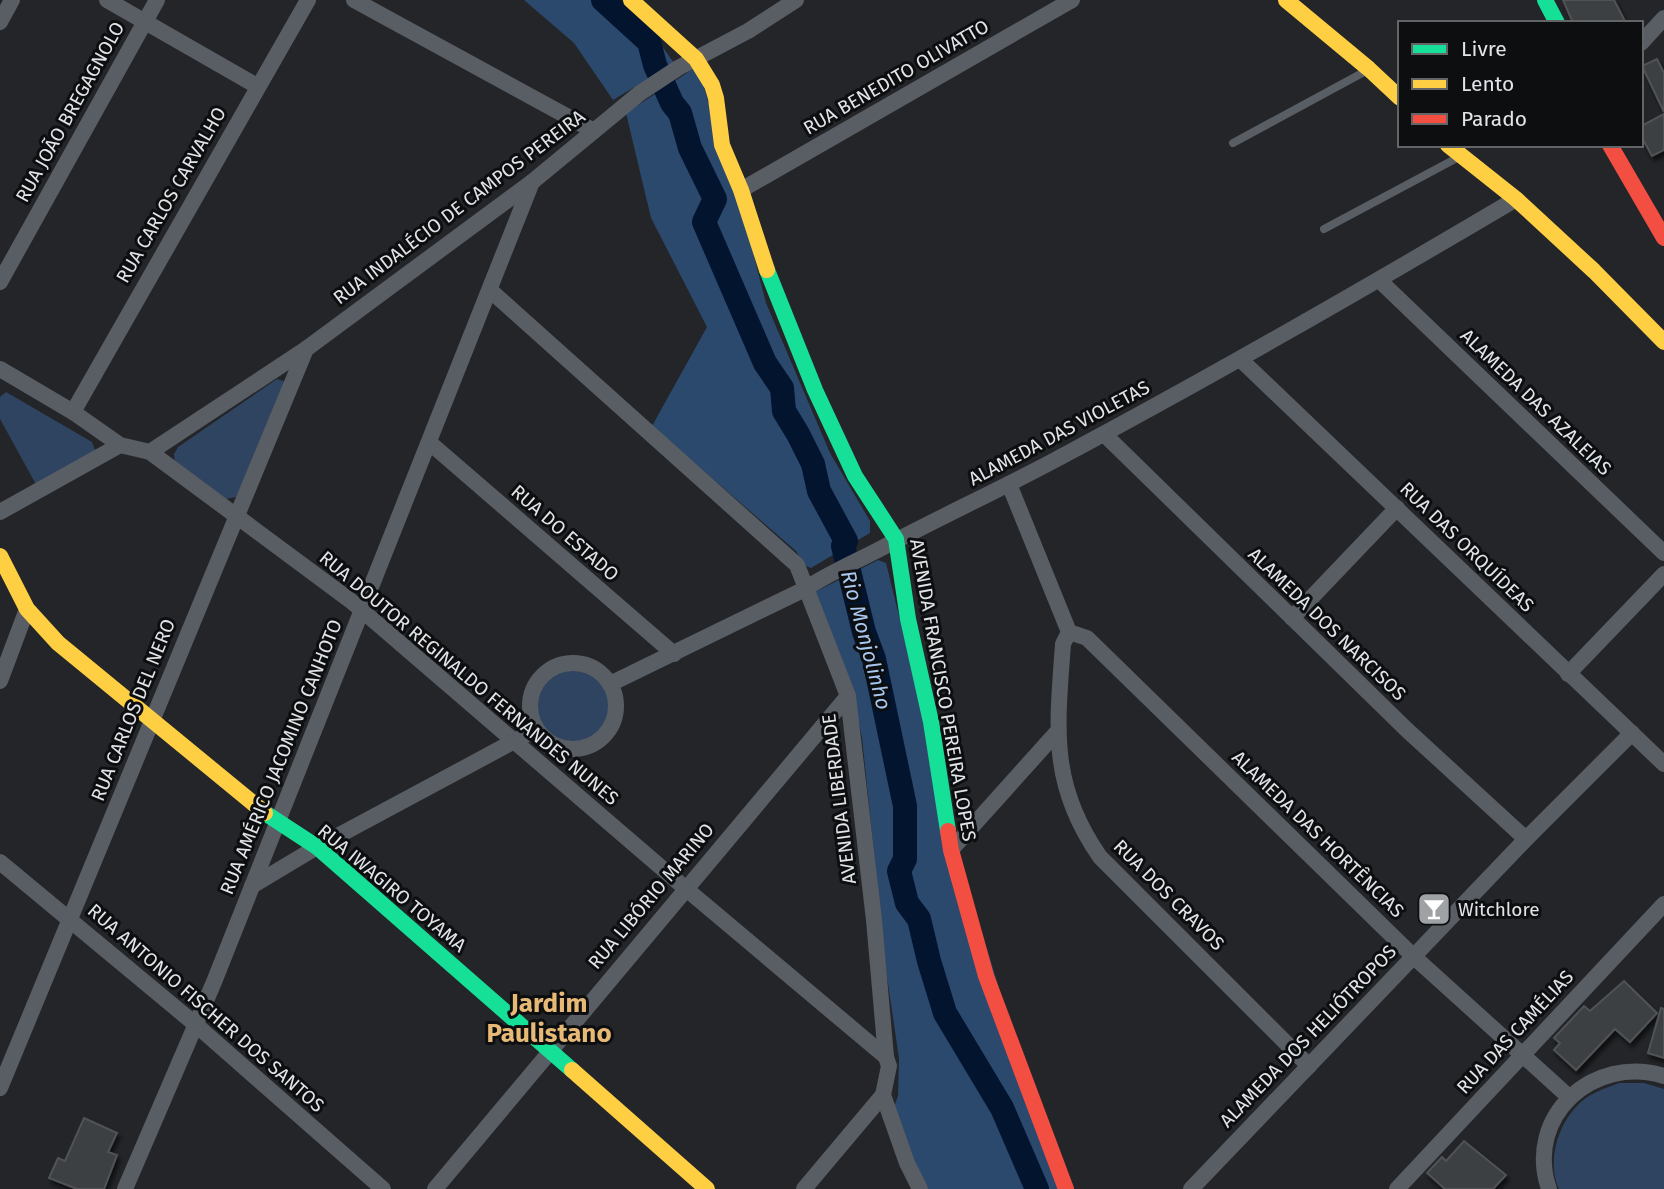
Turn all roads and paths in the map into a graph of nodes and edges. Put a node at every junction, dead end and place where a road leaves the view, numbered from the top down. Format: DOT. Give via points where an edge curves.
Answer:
graph roads {
  1 [pos="12,0"];
  2 [pos="107,0"];
  3 [pos="157,0"];
  4 [pos="308,0"];
  5 [pos="354,0"];
  6 [pos="631,0"];
  7 [pos="796,0"];
  8 [pos="1072,0"];
  9 [pos="1286,0"];
  10 [pos="1539,11"];
  11 [pos="1664,18"];
  12 [pos="1554,21"];
  13 [pos="0,22"];
  14 [pos="145,22"];
  15 [pos="1643,41"];
  16 [pos="696,59"];
  17 [pos="1369,69"];
  18 [pos="257,86"];
  19 [pos="1398,97"];
  20 [pos="594,131"];
  21 [pos="1233,143"];
  22 [pos="1611,147"];
  23 [pos="1627,147"];
  24 [pos="1454,151"];
  25 [pos="532,182"];
  26 [pos="741,190"];
  27 [pos="1516,199"];
  28 [pos="1662,208"];
  29 [pos="1324,229"];
  30 [pos="1664,239"];
  31 [pos="1379,280"];
  32 [pos="0,282"];
  33 [pos="491,291"];
  34 [pos="1664,342"];
  35 [pos="306,349"];
  36 [pos="1240,359"];
  37 [pos="0,369"];
  38 [pos="73,412"];
  39 [pos="1104,434"];
  40 [pos="430,443"];
  41 [pos="120,445"];
  42 [pos="150,452"];
  43 [pos="1009,484"];
  44 [pos="1397,508"];
  45 [pos="0,512"];
  46 [pos="237,516"];
  47 [pos="889,543"];
  48 [pos="1664,553"];
  49 [pos="0,556"];
  50 [pos="1664,574"];
  51 [pos="805,589"];
  52 [pos="27,609"];
  53 [pos="362,611"];
  54 [pos="1292,618"];
  55 [pos="1069,632"];
  56 [pos="674,654"];
  57 [pos="1568,674"];
  58 [pos="0,681"];
  59 [pos="610,684"];
  60 [pos="848,696"];
  61 [pos="151,720"];
  62 [pos="536,730"];
  63 [pos="1057,732"];
  64 [pos="1632,733"];
  65 [pos="515,742"];
  66 [pos="1664,764"];
  67 [pos="277,823"];
  68 [pos="1526,839"];
  69 [pos="317,847"];
  70 [pos="951,850"];
  71 [pos="0,862"];
  72 [pos="252,886"];
  73 [pos="685,888"];
  74 [pos="1664,904"];
  75 [pos="71,920"];
  76 [pos="1413,956"];
  77 [pos="195,1024"];
  78 [pos="549,1051"];
  79 [pos="1521,1055"];
  80 [pos="886,1056"];
  81 [pos="1309,1066"];
  82 [pos="1664,1076"];
  83 [pos="0,1087"];
  84 [pos="883,1095"];
  85 [pos="1569,1097"];
  86 [pos="1201,1186"];
  87 [pos="125,1189"];
  88 [pos="383,1189"];
  89 [pos="435,1189"];
  90 [pos="707,1189"];
  91 [pos="804,1189"];
  92 [pos="920,1189"];
  93 [pos="1066,1189"];
  94 [pos="1397,1189"];
  95 [pos="1549,1189"];
  1 -- 13 [label="street"];
  2 -- 14 [label="street"];
  3 -- 14 [label="street, RUA JOÃO BREGAGNOLO"];
  4 -- 18 [label="street, RUA CARLOS CARVALHO"];
  5 -- 20 [label="street"];
  6 -- 16 [label="street, AVENIDA FRANCISCO PEREIRA LOPES"];
  7 -- 16 [label="street, RUA INDALÉCIO DE CAMPOS PEREIRA"];
  8 -- 26 [label="street, RUA BENEDITO OLIVATTO"];
  9 -- 17 [label="street"];
  10 -- 12 [label="street"];
  11 -- 15 [label="street"];
  14 -- 18 [label="street"];
  14 -- 32 [label="street, RUA JOÃO BREGAGNOLO"];
  16 -- 20 [label="street, RUA INDALÉCIO DE CAMPOS PEREIRA" via="640,93"];
  16 -- 26 [label="street, AVENIDA FRANCISCO PEREIRA LOPES" via="712,85 722,145"];
  17 -- 19 [label="street"];
  17 -- 21 [label="lane"];
  18 -- 38 [label="street, RUA CARLOS CARVALHO"];
  20 -- 25 [label="street, RUA INDALÉCIO DE CAMPOS PEREIRA"];
  22 -- 30 [label="street"];
  23 -- 28 [label="street"];
  24 -- 27 [label="street"];
  24 -- 29 [label="lane"];
  25 -- 33 [label="street, RUA AMÉRICO JACOMINO CANHOTO"];
  25 -- 35 [label="street, RUA INDALÉCIO DE CAMPOS PEREIRA"];
  26 -- 47 [label="street, AVENIDA FRANCISCO PEREIRA LOPES" via="775,293 815,390"];
  27 -- 31 [label="street, ALAMEDA DAS VIOLETAS"];
  27 -- 34 [label="street"];
  31 -- 36 [label="street, ALAMEDA DAS VIOLETAS"];
  31 -- 48 [label="street, ALAMEDA DAS AZALEIAS"];
  33 -- 40 [label="street, RUA AMÉRICO JACOMINO CANHOTO"];
  33 -- 51 [label="street, AVENIDA LIBERDADE" via="797,565"];
  35 -- 42 [label="street, RUA INDALÉCIO DE CAMPOS PEREIRA"];
  35 -- 46 [label="street, RUA CARLOS DEL NERO"];
  36 -- 39 [label="street, ALAMEDA DAS VIOLETAS"];
  36 -- 44 [label="street, RUA DAS ORQUÍDEAS"];
  37 -- 38 [label="street, RUA DOUTOR REGINALDO FERNANDES NUNES"];
  38 -- 41 [label="street, RUA DOUTOR REGINALDO FERNANDES NUNES"];
  39 -- 43 [label="street, ALAMEDA DAS VIOLETAS"];
  39 -- 54 [label="street, ALAMEDA DOS NARCISOS"];
  40 -- 53 [label="street, RUA AMÉRICO JACOMINO CANHOTO"];
  40 -- 56 [label="street, RUA DO ESTADO"];
  41 -- 42 [label="street, RUA DOUTOR REGINALDO FERNANDES NUNES"];
  41 -- 45 [label="street"];
  42 -- 46 [label="street, RUA DOUTOR REGINALDO FERNANDES NUNES"];
  43 -- 47 [label="street, ALAMEDA DAS VIOLETAS"];
  43 -- 55 [label="street"];
  44 -- 54 [label="street"];
  44 -- 57 [label="street, RUA DAS ORQUÍDEAS"];
  46 -- 53 [label="street, RUA DOUTOR REGINALDO FERNANDES NUNES"];
  46 -- 61 [label="street, RUA CARLOS DEL NERO"];
  47 -- 51 [label="street, ALAMEDA DAS VIOLETAS"];
  47 -- 70 [label="street, AVENIDA FRANCISCO PEREIRA LOPES" via="931,722"];
  49 -- 52 [label="street, RUA IWAGIRO TOYAMA"];
  50 -- 57 [label="street"];
  51 -- 56 [label="street, ALAMEDA DAS VIOLETAS"];
  51 -- 60 [label="street, AVENIDA LIBERDADE"];
  52 -- 58 [label="street"];
  52 -- 61 [label="street, RUA IWAGIRO TOYAMA" via="58,643"];
  53 -- 65 [label="street, RUA DOUTOR REGINALDO FERNANDES NUNES"];
  53 -- 67 [label="street, RUA AMÉRICO JACOMINO CANHOTO"];
  54 -- 68 [label="street, ALAMEDA DOS NARCISOS"];
  55 -- 63 [label="street, RUA DOS CRAVOS" via="1063,644"];
  55 -- 76 [label="street, ALAMEDA DAS HORTÊNCIAS" via="1087,638"];
  56 -- 59 [label="street, ALAMEDA DAS VIOLETAS"];
  57 -- 64 [label="street, RUA DAS ORQUÍDEAS"];
  59 -- 62 [label="street" via="616,699 615,717 596,744 580,750 563,749"];
  59 -- 62 [label="street" via="599,671 583,663 550,669 537,681 530,697 529,714"];
  60 -- 73 [label="street, RUA LIBÓRIO MARINO"];
  60 -- 80 [label="street, AVENIDA LIBERDADE"];
  61 -- 67 [label="street, RUA IWAGIRO TOYAMA"];
  61 -- 75 [label="street, RUA CARLOS DEL NERO"];
  62 -- 65 [label="street"];
  63 -- 70 [label="street"];
  63 -- 81 [label="street, RUA DOS CRAVOS" via="1064,785 1084,834 1100,857"];
  64 -- 66 [label="street, RUA DAS ORQUÍDEAS"];
  64 -- 68 [label="street, ALAMEDA DOS HELIÓTROPOS"];
  65 -- 69 [label="street"];
  65 -- 73 [label="street, RUA DOUTOR REGINALDO FERNANDES NUNES"];
  67 -- 69 [label="street, RUA IWAGIRO TOYAMA"];
  67 -- 72 [label="street, RUA AMÉRICO JACOMINO CANHOTO"];
  68 -- 76 [label="street, ALAMEDA DOS HELIÓTROPOS"];
  69 -- 72 [label="street"];
  69 -- 78 [label="street, RUA IWAGIRO TOYAMA"];
  70 -- 93 [label="street, AVENIDA FRANCISCO PEREIRA LOPES" via="986,976"];
  71 -- 75 [label="street, RUA ANTONIO FISCHER DOS SANTOS"];
  72 -- 77 [label="street, RUA AMÉRICO JACOMINO CANHOTO"];
  73 -- 78 [label="street, RUA LIBÓRIO MARINO"];
  73 -- 80 [label="street, RUA DOUTOR REGINALDO FERNANDES NUNES"];
  74 -- 79 [label="street, RUA DAS CAMÉLIAS"];
  75 -- 77 [label="street, RUA ANTONIO FISCHER DOS SANTOS"];
  75 -- 83 [label="street, RUA CARLOS DEL NERO"];
  76 -- 79 [label="street, ALAMEDA DAS HORTÊNCIAS"];
  76 -- 81 [label="street, ALAMEDA DOS HELIÓTROPOS"];
  77 -- 87 [label="street, RUA AMÉRICO JACOMINO CANHOTO"];
  77 -- 88 [label="street, RUA ANTONIO FISCHER DOS SANTOS"];
  78 -- 89 [label="street, RUA LIBÓRIO MARINO"];
  78 -- 90 [label="street, RUA IWAGIRO TOYAMA"];
  79 -- 85 [label="street, ALAMEDA DAS HORTÊNCIAS"];
  79 -- 94 [label="street, RUA DAS CAMÉLIAS"];
  80 -- 84 [label="street, AVENIDA LIBERDADE" via="890,1066"];
  81 -- 86 [label="street, ALAMEDA DOS HELIÓTROPOS"];
  82 -- 85 [label="street" via="1619,1071 1592,1080"];
  84 -- 91 [label="street"];
  84 -- 92 [label="street, AVENIDA LIBERDADE"];
  85 -- 95 [label="street" via="1553,1121 1544,1148"];
}
